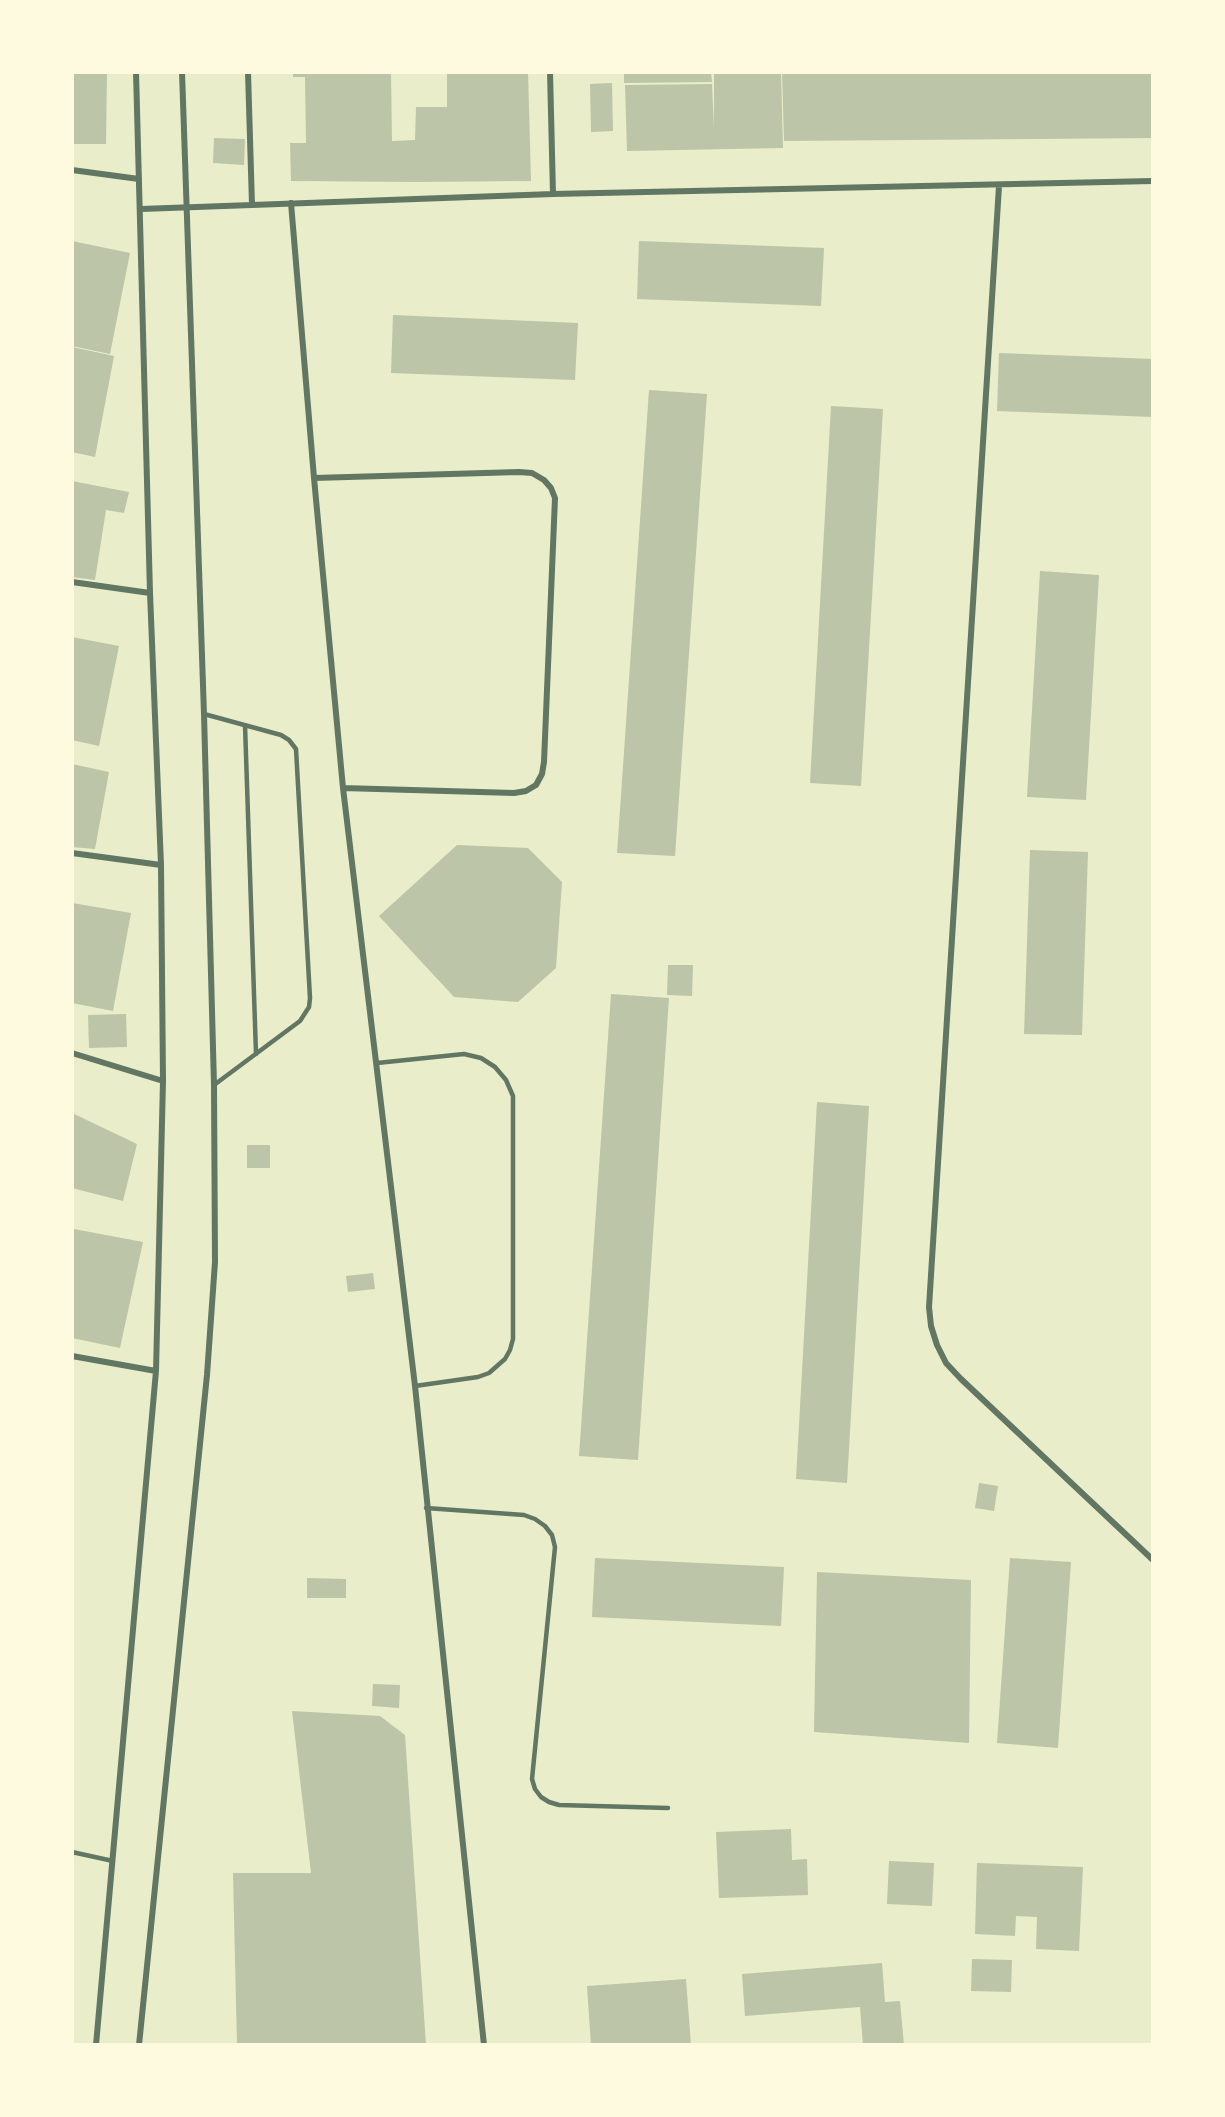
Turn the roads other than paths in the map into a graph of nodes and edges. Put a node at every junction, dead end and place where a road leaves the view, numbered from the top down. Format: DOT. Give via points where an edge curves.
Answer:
graph roads {
  1 [pos="136,72"];
  2 [pos="182,72"];
  3 [pos="248,72"];
  4 [pos="550,72"];
  5 [pos="72,170"];
  6 [pos="139,179"];
  7 [pos="1153,181"];
  8 [pos="999,186"];
  9 [pos="553,194"];
  10 [pos="291,203"];
  11 [pos="252,205"];
  12 [pos="186,207"];
  13 [pos="141,209"];
  14 [pos="314,478"];
  15 [pos="72,582"];
  16 [pos="150,593"];
  17 [pos="204,714"];
  18 [pos="245,725"];
  19 [pos="343,788"];
  20 [pos="72,853"];
  21 [pos="162,865"];
  22 [pos="72,1053"];
  23 [pos="256,1054"];
  24 [pos="377,1063"];
  25 [pos="164,1081"];
  26 [pos="214,1085"];
  27 [pos="72,1356"];
  28 [pos="156,1371"];
  29 [pos="415,1386"];
  30 [pos="426,1508"];
  31 [pos="1153,1560"];
  32 [pos="668,1808"];
  33 [pos="72,1852"];
  34 [pos="113,1861"];
  35 [pos="96,2045"];
  36 [pos="140,2045"];
  37 [pos="484,2045"];
  1 -- 6 [label="street"];
  2 -- 12 [label="street"];
  3 -- 11 [label="street"];
  4 -- 9 [label="street"];
  5 -- 6 [label="street"];
  6 -- 13 [label="street"];
  7 -- 8 [label="street"];
  8 -- 9 [label="street"];
  8 -- 31 [label="street" via="929,1307 931,1326 946,1363 961,1379"];
  9 -- 10 [label="street"];
  10 -- 11 [label="street"];
  10 -- 14 [label="street"];
  11 -- 12 [label="street"];
  12 -- 13 [label="street"];
  12 -- 17 [label="street"];
  13 -- 16 [label="street"];
  14 -- 19 [label="street"];
  14 -- 19 [label="street" via="519,471 544,480 555,498 544,762 536,784 514,792"];
  15 -- 16 [label="street"];
  16 -- 21 [label="street"];
  17 -- 18 [label="lane"];
  17 -- 26 [label="street"];
  18 -- 23 [label="lane"];
  18 -- 23 [label="lane" via="280,735 296,749 310,998 300,1021"];
  19 -- 24 [label="street"];
  20 -- 21 [label="street"];
  21 -- 25 [label="street"];
  22 -- 25 [label="street"];
  23 -- 26 [label="lane"];
  24 -- 29 [label="street"];
  24 -- 29 [label="lane" via="464,1054 481,1058 506,1080 513,1096 510,1350 489,1373"];
  25 -- 28 [label="street"];
  26 -- 36 [label="street" via="212,1321"];
  27 -- 28 [label="street"];
  28 -- 34 [label="street"];
  29 -- 30 [label="street"];
  30 -- 32 [label="lane" via="524,1515 536,1519 552,1535 555,1547 532,1779 541,1797 559,1805"];
  30 -- 37 [label="street"];
  33 -- 34 [label="lane"];
  34 -- 35 [label="street"];
}
